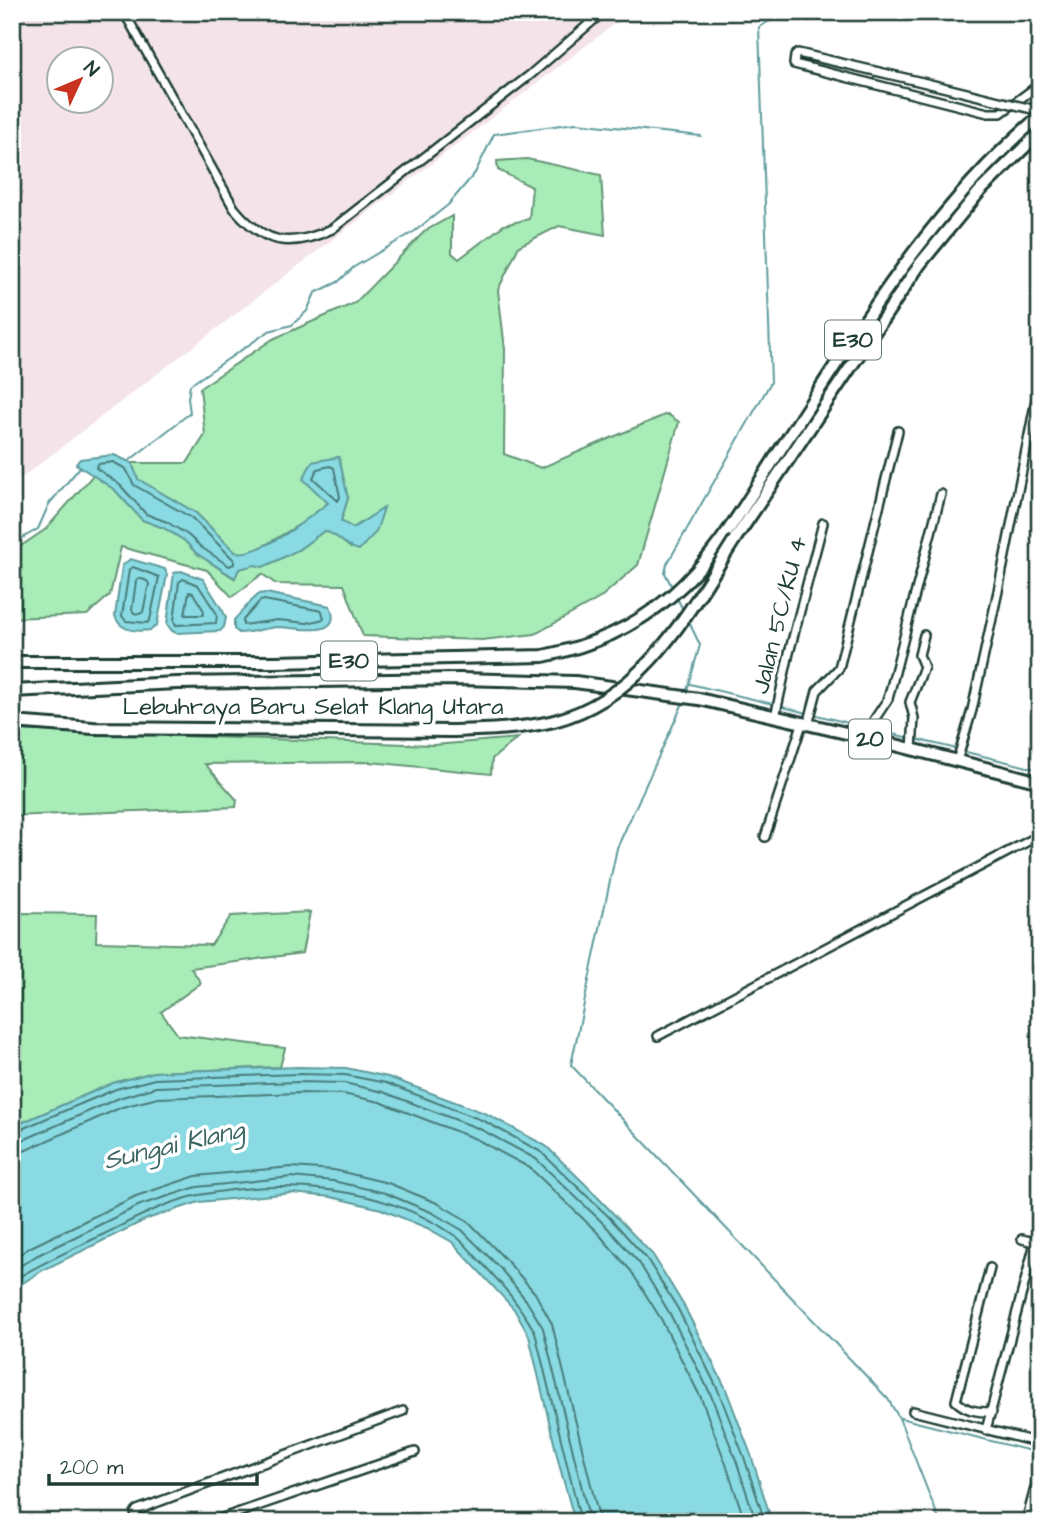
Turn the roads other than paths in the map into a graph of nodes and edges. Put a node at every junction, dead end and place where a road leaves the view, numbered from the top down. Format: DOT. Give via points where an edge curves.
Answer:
graph roads {
  1 [pos="124,12"];
  2 [pos="603,12"];
  3 [pos="1040,84"];
  4 [pos="1040,111"];
  5 [pos="1040,116"];
  6 [pos="1040,132"];
  7 [pos="1037,395"];
  8 [pos="898,431"];
  9 [pos="941,494"];
  10 [pos="823,523"];
  11 [pos="924,635"];
  12 [pos="12,662"];
  13 [pos="12,684"];
  14 [pos="80,686"];
  15 [pos="12,691"];
  16 [pos="775,717"];
  17 [pos="12,722"];
  18 [pos="807,723"];
  19 [pos="872,737"];
  20 [pos="913,746"];
  21 [pos="958,758"];
  22 [pos="1040,782"];
  23 [pos="1040,835"];
  24 [pos="765,837"];
  25 [pos="658,1035"];
  26 [pos="1022,1239"];
  27 [pos="1037,1243"];
  28 [pos="990,1268"];
  29 [pos="403,1411"];
  30 [pos="913,1411"];
  31 [pos="992,1412"];
  32 [pos="986,1430"];
  33 [pos="1040,1443"];
  34 [pos="415,1452"];
  35 [pos="1040,1469"];
  36 [pos="138,1522"];
  37 [pos="211,1522"];
  38 [pos="1026,1522"];
  1 -- 2 [label="street" via="234,208 252,229 292,242 331,229 530,75"];
  3 -- 4 [label="street, bridge" via="1001,113 988,113 793,62 798,53 922,82"];
  5 -- 12 [label="highway, Lebuhraya Baru Selat Klang Utara / E30" via="969,184 908,258 720,541 671,596 628,626 577,649 543,656"];
  6 -- 17 [label="highway, Lebuhraya Baru Selat Klang Utara / E30, bridge" via="981,191 920,264 658,654 606,700 555,721 510,729 93,729"];
  7 -- 21 [label="street" via="998,591"];
  8 -- 18 [label="street" via="839,668 817,691"];
  9 -- 19 [label="street" via="888,699 873,724"];
  10 -- 16 [label="street, Jalan 5C/KU 4"];
  11 -- 20 [label="street" via="919,655 924,667 910,702"];
  13 -- 14 [label="highway"];
  14 -- 15 [label="highway"];
  14 -- 16 [label="highway, 20" via="575,682 671,694"];
  16 -- 18 [label="highway, 20"];
  18 -- 19 [label="highway, 20"];
  18 -- 24 [label="street"];
  19 -- 20 [label="highway, 20"];
  20 -- 21 [label="highway, 20"];
  21 -- 22 [label="highway, 20"];
  23 -- 25 [label="street"];
  26 -- 27 [label="street"];
  27 -- 31 [label="street"];
  28 -- 31 [label="street" via="956,1401 967,1409"];
  29 -- 36 [label="street" via="138,1510"];
  30 -- 32 [label="street"];
  31 -- 32 [label="street"];
  32 -- 33 [label="street"];
  34 -- 37 [label="street"];
  35 -- 38 [label="street"];
}
